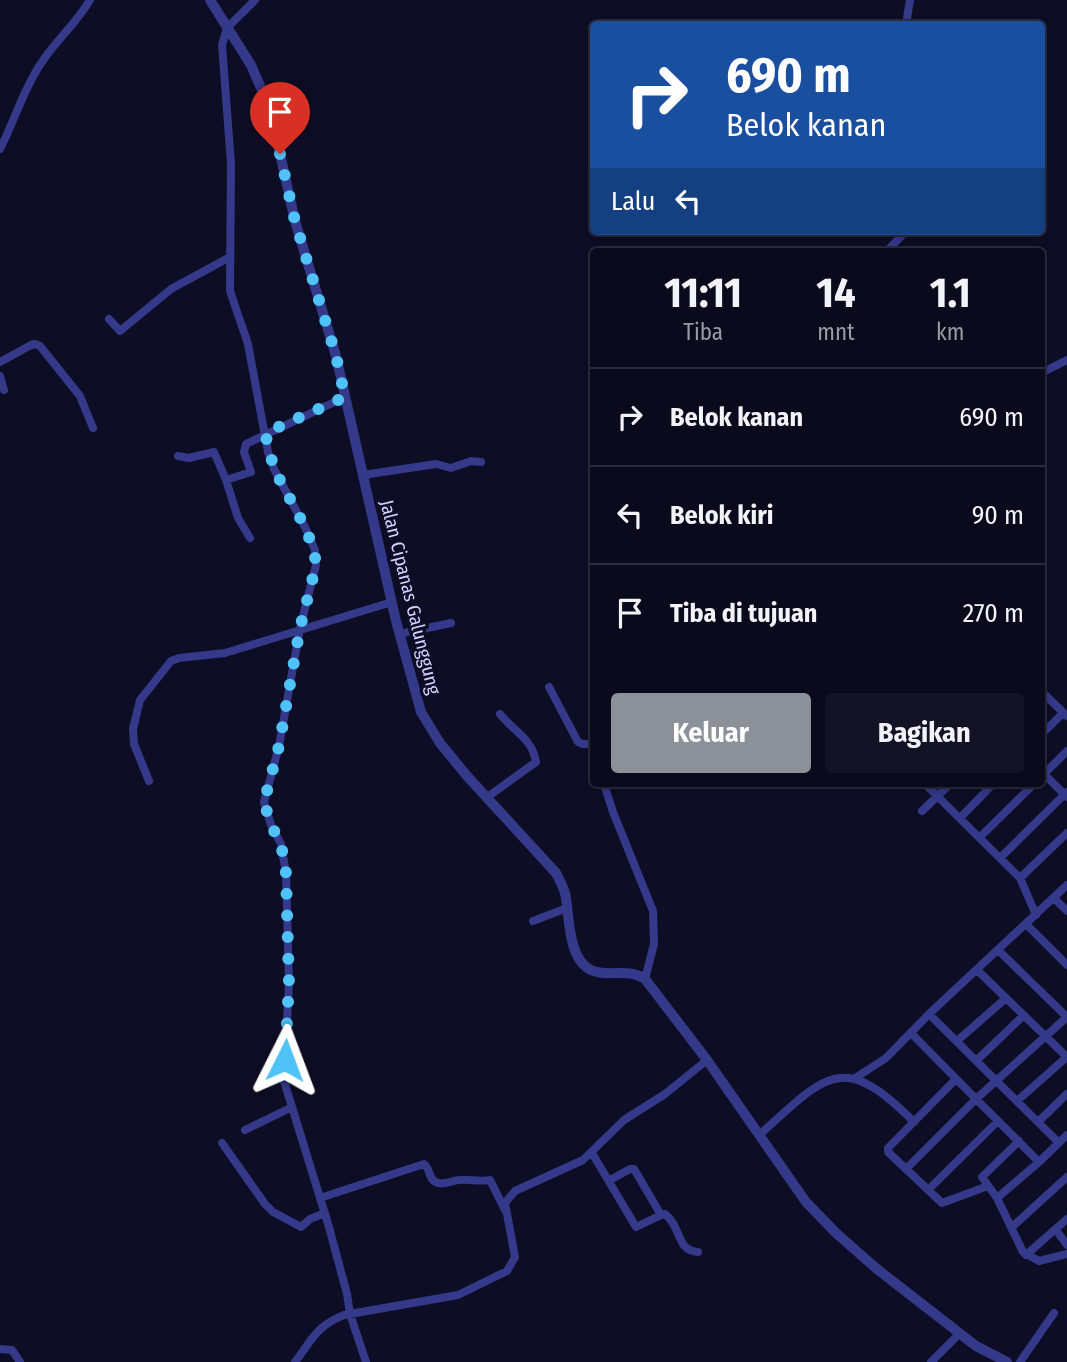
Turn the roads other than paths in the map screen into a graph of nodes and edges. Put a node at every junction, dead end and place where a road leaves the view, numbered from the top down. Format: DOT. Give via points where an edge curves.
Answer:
graph roads {
  1 [pos="90,0"];
  2 [pos="210,0"];
  3 [pos="255,0"];
  4 [pos="910,0"];
  5 [pos="906,21"];
  6 [pos="230,32"];
  7 [pos="0,149"];
  8 [pos="902,235"];
  9 [pos="890,248"];
  10 [pos="230,257"];
  11 [pos="109,319"];
  12 [pos="1067,360"];
  13 [pos="0,362"];
  14 [pos="1045,371"];
  15 [pos="0,376"];
  16 [pos="4,390"];
  17 [pos="345,397"];
  18 [pos="93,428"];
  19 [pos="265,433"];
  20 [pos="178,456"];
  21 [pos="481,462"];
  22 [pos="363,475"];
  23 [pos="226,480"];
  24 [pos="250,538"];
  25 [pos="391,602"];
  26 [pos="451,623"];
  27 [pos="300,628"];
  28 [pos="399,634"];
  29 [pos="549,687"];
  30 [pos="1045,695"];
  31 [pos="500,714"];
  32 [pos="1065,714"];
  33 [pos="1045,732"];
  34 [pos="590,744"];
  35 [pos="1067,751"];
  36 [pos="1045,771"];
  37 [pos="1045,776"];
  38 [pos="149,781"];
  39 [pos="605,787"];
  40 [pos="928,787"];
  41 [pos="947,787"];
  42 [pos="990,787"];
  43 [pos="1031,787"];
  44 [pos="1066,794"];
  45 [pos="489,796"];
  46 [pos="938,796"];
  47 [pos="922,811"];
  48 [pos="960,818"];
  49 [pos="1067,833"];
  50 [pos="980,837"];
  51 [pos="1000,858"];
  52 [pos="1020,878"];
  53 [pos="1067,885"];
  54 [pos="1054,898"];
  55 [pos="567,908"];
  56 [pos="1067,911"];
  57 [pos="1036,915"];
  58 [pos="533,921"];
  59 [pos="1026,924"];
  60 [pos="998,950"];
  61 [pos="1067,965"];
  62 [pos="977,970"];
  63 [pos="645,979"];
  64 [pos="1005,999"];
  65 [pos="929,1014"];
  66 [pos="1023,1016"];
  67 [pos="1066,1017"];
  68 [pos="911,1034"];
  69 [pos="1045,1035"];
  70 [pos="957,1041"];
  71 [pos="1067,1057"];
  72 [pos="977,1059"];
  73 [pos="707,1060"];
  74 [pos="855,1078"];
  75 [pos="956,1079"];
  76 [pos="998,1080"];
  77 [pos="1067,1094"];
  78 [pos="976,1099"];
  79 [pos="1018,1100"];
  80 [pos="292,1107"];
  81 [pos="998,1121"];
  82 [pos="1039,1121"];
  83 [pos="914,1122"];
  84 [pos="245,1130"];
  85 [pos="759,1135"];
  86 [pos="1064,1140"];
  87 [pos="1018,1141"];
  88 [pos="222,1143"];
  89 [pos="592,1153"];
  90 [pos="1039,1162"];
  91 [pos="906,1169"];
  92 [pos="1067,1177"];
  93 [pos="610,1180"];
  94 [pos="988,1186"];
  95 [pos="928,1190"];
  96 [pos="320,1198"];
  97 [pos="998,1198"];
  98 [pos="325,1213"];
  99 [pos="661,1215"];
  100 [pos="507,1216"];
  101 [pos="1067,1219"];
  102 [pos="1012,1227"];
  103 [pos="1056,1230"];
  104 [pos="1067,1245"];
  105 [pos="698,1252"];
  106 [pos="1067,1254"];
  107 [pos="1026,1255"];
  108 [pos="1054,1313"];
  109 [pos="350,1314"];
  110 [pos="960,1333"];
  111 [pos="0,1349"];
  112 [pos="20,1362"];
  113 [pos="295,1362"];
  114 [pos="366,1362"];
  115 [pos="930,1362"];
  116 [pos="1007,1362"];
  117 [pos="1020,1362"];
  1 -- 7 [label="street" via="38,68"];
  2 -- 6 [label="street, Jalan Cipanas Galunggung"];
  3 -- 6 [label="street"];
  4 -- 5 [label="street"];
  6 -- 10 [label="street" via="222,45 231,164"];
  6 -- 17 [label="street, Jalan Cipanas Galunggung" via="270,109 295,221"];
  8 -- 9 [label="street"];
  10 -- 11 [label="street" via="171,289 120,331"];
  10 -- 19 [label="street" via="230,292 248,344"];
  12 -- 14 [label="street"];
  13 -- 18 [label="street" via="31,345 40,346 80,396"];
  15 -- 16 [label="street"];
  17 -- 19 [label="street"];
  17 -- 22 [label="street, Jalan Cipanas Galunggung"];
  19 -- 23 [label="street" via="244,446 251,472"];
  19 -- 27 [label="street" via="274,469 314,550 316,565"];
  20 -- 23 [label="street" via="214,453"];
  21 -- 22 [label="street"];
  22 -- 25 [label="street, Jalan Cipanas Galunggung"];
  23 -- 24 [label="street"];
  25 -- 27 [label="street"];
  25 -- 28 [label="street, Jalan Cipanas Galunggung"];
  26 -- 28 [label="street"];
  27 -- 38 [label="street" via="225,653 179,658 167,664 140,700 133,729"];
  27 -- 80 [label="street" via="264,802 281,844 286,873 289,983 284,1081"];
  28 -- 45 [label="street, Jalan Cipanas Galunggung" via="421,712 440,743"];
  29 -- 34 [label="street" via="578,741"];
  30 -- 32 [label="street"];
  31 -- 45 [label="street" via="531,744 536,762"];
  32 -- 33 [label="street"];
  35 -- 36 [label="street"];
  37 -- 44 [label="street"];
  39 -- 63 [label="street" via="653,911 654,944"];
  40 -- 46 [label="street"];
  41 -- 46 [label="street"];
  42 -- 48 [label="street"];
  43 -- 50 [label="street"];
  44 -- 51 [label="street"];
  45 -- 55 [label="street, Jalan Cipanas Galunggung" via="556,873"];
  46 -- 47 [label="street"];
  46 -- 48 [label="street"];
  48 -- 50 [label="street"];
  49 -- 52 [label="street"];
  50 -- 51 [label="street"];
  51 -- 52 [label="street"];
  52 -- 57 [label="street"];
  53 -- 54 [label="street"];
  54 -- 56 [label="street"];
  54 -- 57 [label="street"];
  55 -- 58 [label="street"];
  55 -- 63 [label="street, Jalan Cipanas Galunggung" via="581,962 598,972 630,972"];
  57 -- 59 [label="street"];
  59 -- 60 [label="street"];
  59 -- 61 [label="street"];
  60 -- 62 [label="street"];
  60 -- 67 [label="street"];
  62 -- 64 [label="street"];
  62 -- 65 [label="street"];
  63 -- 73 [label="street"];
  64 -- 66 [label="street"];
  64 -- 70 [label="street"];
  65 -- 68 [label="street"];
  65 -- 70 [label="street"];
  66 -- 69 [label="street"];
  66 -- 72 [label="street"];
  67 -- 69 [label="street"];
  68 -- 74 [label="street"];
  68 -- 75 [label="street"];
  69 -- 71 [label="street"];
  69 -- 76 [label="street"];
  70 -- 72 [label="street"];
  71 -- 79 [label="street"];
  72 -- 76 [label="street"];
  73 -- 85 [label="street"];
  73 -- 89 [label="street" via="624,1120"];
  74 -- 83 [label="street" via="890,1098"];
  74 -- 85 [label="street" via="829,1078"];
  75 -- 78 [label="street"];
  75 -- 83 [label="street"];
  76 -- 78 [label="street"];
  76 -- 79 [label="street"];
  77 -- 82 [label="street"];
  78 -- 81 [label="street"];
  78 -- 91 [label="street"];
  79 -- 82 [label="street"];
  80 -- 84 [label="street"];
  80 -- 96 [label="street"];
  81 -- 87 [label="street"];
  81 -- 95 [label="street"];
  82 -- 86 [label="street"];
  83 -- 91 [label="street" via="888,1149"];
  85 -- 110 [label="street" via="806,1202 836,1233"];
  86 -- 90 [label="street"];
  87 -- 90 [label="street"];
  87 -- 94 [label="street" via="983,1175"];
  88 -- 98 [label="street" via="273,1212 301,1227"];
  89 -- 93 [label="street"];
  89 -- 100 [label="street" via="515,1191 505,1203"];
  90 -- 97 [label="street"];
  91 -- 95 [label="street"];
  92 -- 102 [label="street"];
  93 -- 99 [label="street" via="634,1170"];
  93 -- 99 [label="street" via="636,1227"];
  94 -- 95 [label="street" via="943,1203"];
  94 -- 97 [label="street"];
  96 -- 98 [label="street"];
  96 -- 100 [label="street" via="424,1164 436,1182 490,1180"];
  97 -- 102 [label="street"];
  98 -- 109 [label="street"];
  99 -- 105 [label="street" via="673,1221 685,1248"];
  100 -- 109 [label="street" via="515,1257 507,1271 458,1295"];
  101 -- 103 [label="street"];
  102 -- 107 [label="street"];
  103 -- 104 [label="street"];
  103 -- 107 [label="street"];
  106 -- 107 [label="street" via="1039,1261"];
  108 -- 117 [label="street"];
  109 -- 113 [label="street" via="322,1326"];
  109 -- 114 [label="street"];
  110 -- 115 [label="street"];
  110 -- 116 [label="street"];
  111 -- 112 [label="street" via="12,1350"];
}
